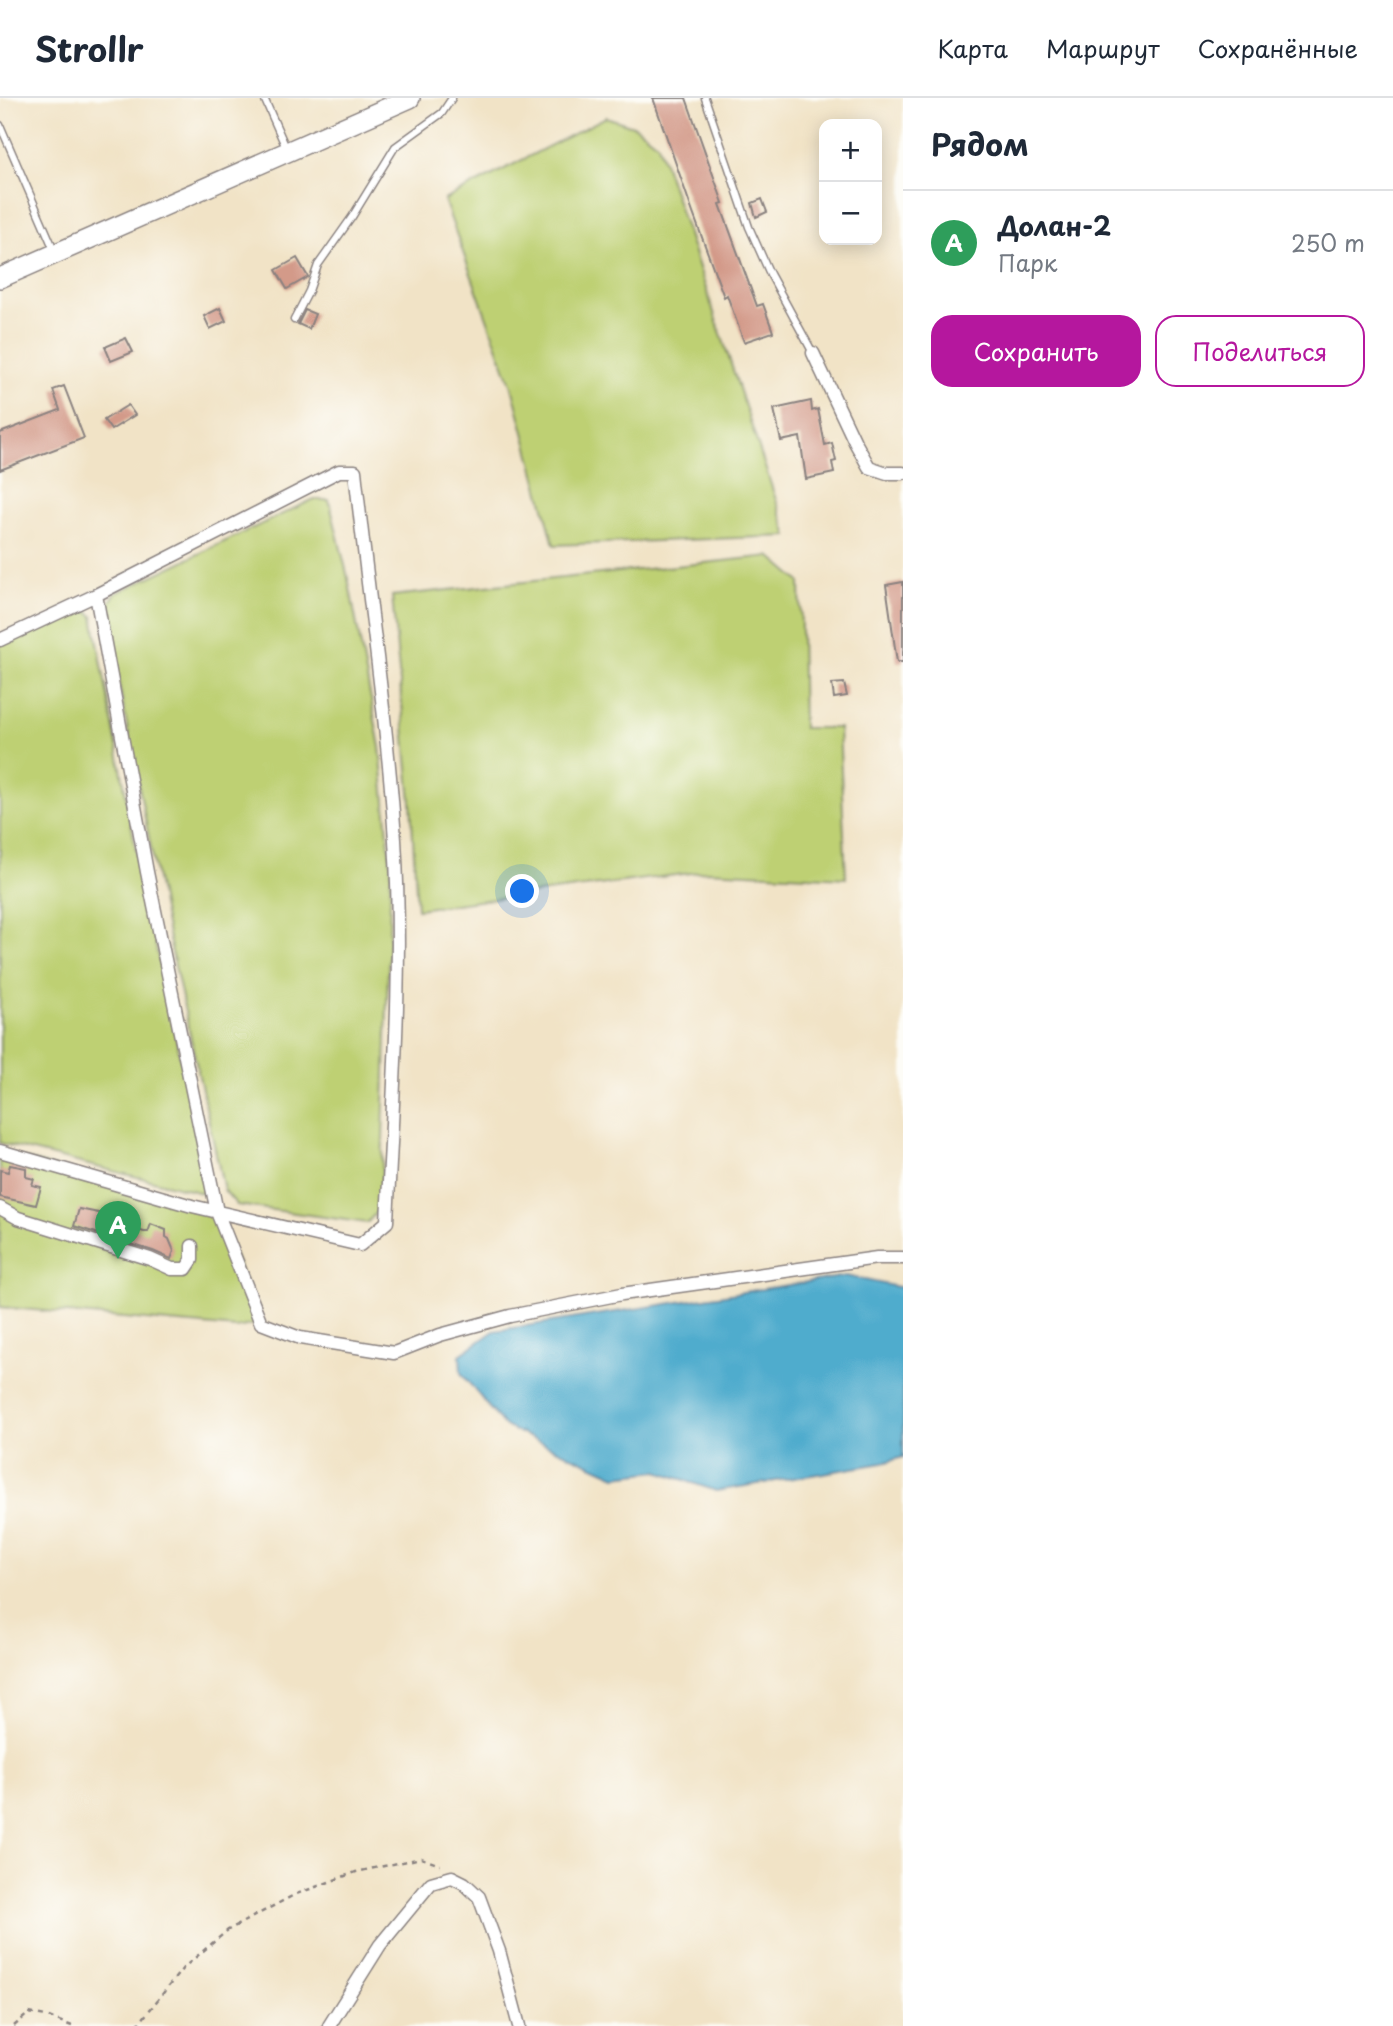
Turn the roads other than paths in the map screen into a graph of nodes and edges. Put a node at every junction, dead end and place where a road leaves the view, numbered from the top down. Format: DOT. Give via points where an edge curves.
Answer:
graph roads {
  1 [pos="264,98"];
  2 [pos="410,98"];
  3 [pos="452,98"];
  4 [pos="705,98"];
  5 [pos="0,125"];
  6 [pos="288,151"];
  7 [pos="55,253"];
  8 [pos="0,278"];
  9 [pos="294,320"];
  10 [pos="813,353"];
  11 [pos="903,473"];
  12 [pos="96,595"];
  13 [pos="0,640"];
  14 [pos="0,1152"];
  15 [pos="0,1208"];
  16 [pos="216,1212"];
  17 [pos="192,1246"];
  18 [pos="903,1258"];
  19 [pos="329,2026"];
  20 [pos="519,2026"];
  1 -- 6 [label="lane"];
  2 -- 6 [label="main road"];
  3 -- 9 [label="lane" via="442,113 395,147 318,265"];
  4 -- 10 [label="lane" via="748,228"];
  5 -- 7 [label="lane"];
  6 -- 7 [label="main road"];
  7 -- 8 [label="main road"];
  10 -- 11 [label="street" via="869,467"];
  12 -- 13 [label="street"];
  12 -- 16 [label="street"];
  12 -- 16 [label="street" via="339,471 355,471 395,842 398,1007 387,1222 360,1245"];
  14 -- 16 [label="street"];
  15 -- 17 [label="street" via="172,1269 186,1269 192,1260"];
  16 -- 18 [label="street" via="261,1323 300,1338 394,1353 498,1319 622,1294"];
  19 -- 20 [label="street" via="380,1945 431,1883 452,1877 479,1898"];
}
